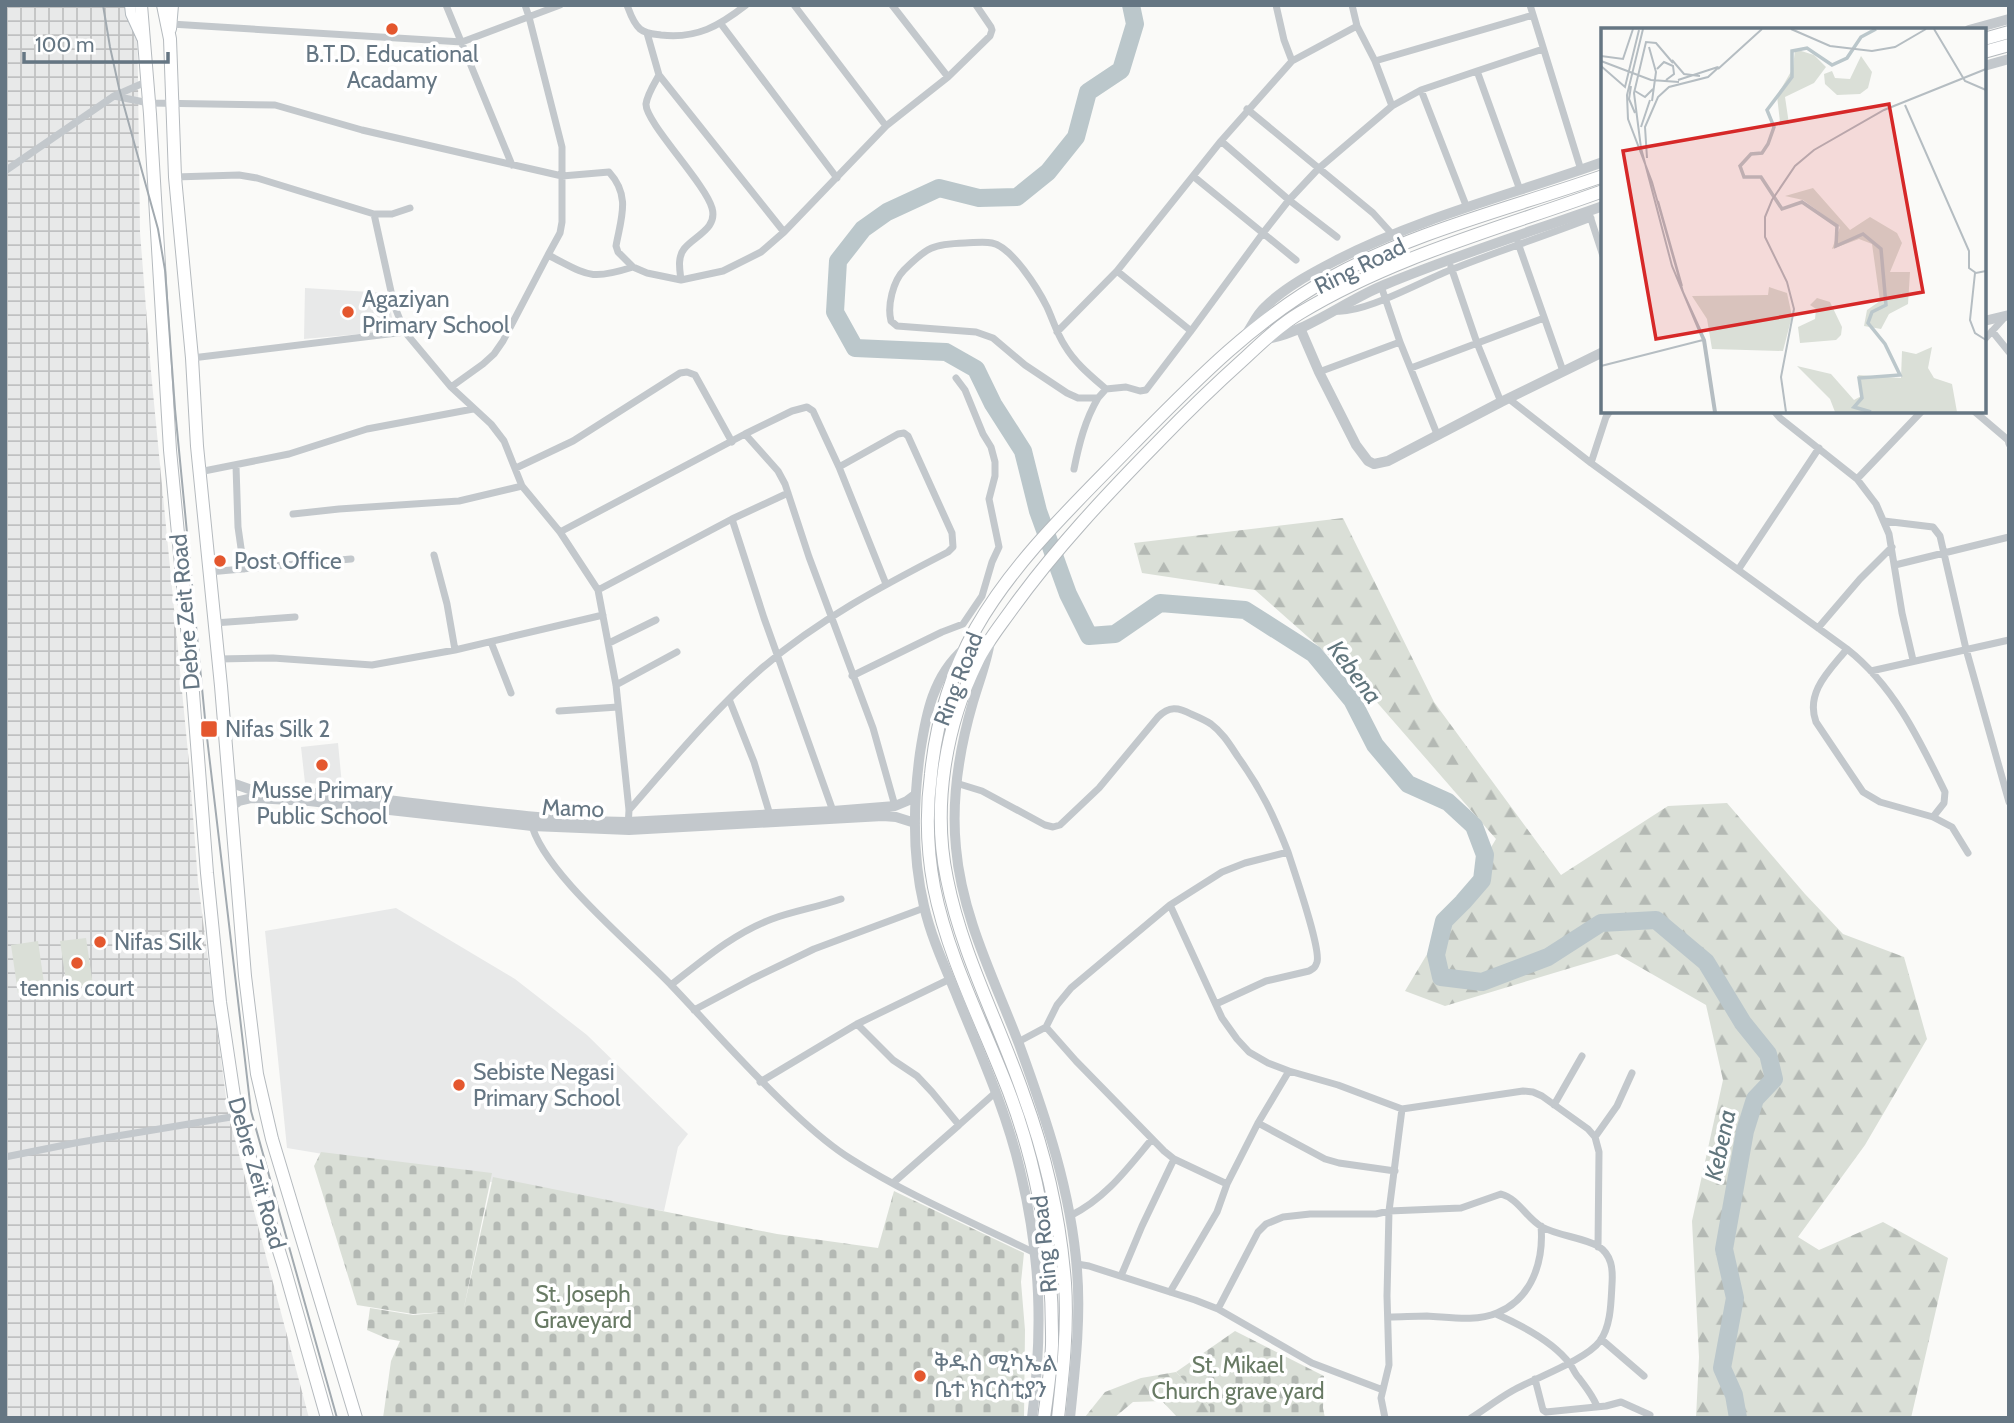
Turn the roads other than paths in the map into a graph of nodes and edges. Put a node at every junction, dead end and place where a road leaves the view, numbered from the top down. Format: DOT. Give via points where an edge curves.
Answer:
graph roads {
  1 [pos="130,5"];
  2 [pos="141,5"];
  3 [pos="163,5"];
  4 [pos="173,5"];
  5 [pos="446,5"];
  6 [pos="524,5"];
  7 [pos="560,5"];
  8 [pos="627,5"];
  9 [pos="746,5"];
  10 [pos="794,5"];
  11 [pos="892,5"];
  12 [pos="976,5"];
  13 [pos="1276,5"];
  14 [pos="1352,5"];
  15 [pos="1531,5"];
  16 [pos="1533,15"];
  17 [pos="529,18"];
  18 [pos="2009,19"];
  19 [pos="171,24"];
  20 [pos="721,24"];
  21 [pos="1357,26"];
  22 [pos="1976,28"];
  23 [pos="2009,32"];
  24 [pos="647,33"];
  25 [pos="1986,38"];
  26 [pos="170,39"];
  27 [pos="462,42"];
  28 [pos="144,44"];
  29 [pos="2009,45"];
  30 [pos="1543,49"];
  31 [pos="1986,51"];
  32 [pos="2009,59"];
  33 [pos="1292,61"];
  34 [pos="1375,61"];
  35 [pos="1986,65"];
  36 [pos="1477,71"];
  37 [pos="659,75"];
  38 [pos="948,77"];
  39 [pos="148,81"];
  40 [pos="1421,90"];
  41 [pos="114,96"];
  42 [pos="149,103"];
  43 [pos="173,104"];
  44 [pos="1392,106"];
  45 [pos="1247,109"];
  46 [pos="886,126"];
  47 [pos="1220,141"];
  48 [pos="1601,163"];
  49 [pos="512,164"];
  50 [pos="1318,169"];
  51 [pos="1581,170"];
  52 [pos="5,171"];
  53 [pos="562,176"];
  54 [pos="1193,176"];
  55 [pos="175,177"];
  56 [pos="1601,177"];
  57 [pos="837,178"];
  58 [pos="1520,191"];
  59 [pos="1601,192"];
  60 [pos="1289,200"];
  61 [pos="1601,207"];
  62 [pos="410,208"];
  63 [pos="1466,208"];
  64 [pos="374,214"];
  65 [pos="1589,214"];
  66 [pos="784,232"];
  67 [pos="1263,233"];
  68 [pos="1392,234"];
  69 [pos="1338,237"];
  70 [pos="1518,241"];
  71 [pos="1601,250"];
  72 [pos="548,255"];
  73 [pos="1296,260"];
  74 [pos="1450,264"];
  75 [pos="633,267"];
  76 [pos="1117,271"];
  77 [pos="681,280"];
  78 [pos="1381,286"];
  79 [pos="1385,299"];
  80 [pos="1332,311"];
  81 [pos="2007,315"];
  82 [pos="1544,318"];
  83 [pos="1986,320"];
  84 [pos="1300,328"];
  85 [pos="1191,331"];
  86 [pos="1992,331"];
  87 [pos="405,332"];
  88 [pos="1057,332"];
  89 [pos="1246,336"];
  90 [pos="1986,338"];
  91 [pos="1266,339"];
  92 [pos="1400,342"];
  93 [pos="1477,343"];
  94 [pos="2009,352"];
  95 [pos="1601,353"];
  96 [pos="191,358"];
  97 [pos="1411,368"];
  98 [pos="1320,372"];
  99 [pos="1563,372"];
  100 [pos="956,378"];
  101 [pos="451,387"];
  102 [pos="1105,389"];
  103 [pos="1098,398"];
  104 [pos="1505,400"];
  105 [pos="473,409"];
  106 [pos="1609,413"];
  107 [pos="1776,413"];
  108 [pos="1920,413"];
  109 [pos="1976,413"];
  110 [pos="1437,434"];
  111 [pos="745,435"];
  112 [pos="2009,441"];
  113 [pos="732,442"];
  114 [pos="1819,448"];
  115 [pos="1591,463"];
  116 [pos="236,466"];
  117 [pos="839,467"];
  118 [pos="516,468"];
  119 [pos="1074,468"];
  120 [pos="199,472"];
  121 [pos="1857,479"];
  122 [pos="522,486"];
  123 [pos="788,492"];
  124 [pos="293,514"];
  125 [pos="732,519"];
  126 [pos="1884,521"];
  127 [pos="560,532"];
  128 [pos="2009,537"];
  129 [pos="1892,547"];
  130 [pos="1944,553"];
  131 [pos="434,555"];
  132 [pos="351,559"];
  133 [pos="1895,565"];
  134 [pos="244,569"];
  135 [pos="1738,570"];
  136 [pos="209,572"];
  137 [pos="886,583"];
  138 [pos="598,590"];
  139 [pos="603,615"];
  140 [pos="295,617"];
  141 [pos="830,617"];
  142 [pos="656,620"];
  143 [pos="214,622"];
  144 [pos="1818,628"];
  145 [pos="990,639"];
  146 [pos="2009,640"];
  147 [pos="491,642"];
  148 [pos="609,643"];
  149 [pos="967,646"];
  150 [pos="1847,649"];
  151 [pos="1966,649"];
  152 [pos="455,650"];
  153 [pos="677,652"];
  154 [pos="778,655"];
  155 [pos="218,659"];
  156 [pos="1913,660"];
  157 [pos="1871,671"];
  158 [pos="852,676"];
  159 [pos="616,685"];
  160 [pos="512,693"];
  161 [pos="729,699"];
  162 [pos="618,706"];
  163 [pos="559,712"];
  164 [pos="229,782"];
  165 [pos="956,783"];
  166 [pos="915,794"];
  167 [pos="2009,802"];
  168 [pos="375,804"];
  169 [pos="232,806"];
  170 [pos="895,806"];
  171 [pos="629,810"];
  172 [pos="833,811"];
  173 [pos="770,815"];
  174 [pos="1933,817"];
  175 [pos="531,822"];
  176 [pos="915,823"];
  177 [pos="628,826"];
  178 [pos="1288,852"];
  179 [pos="1968,853"];
  180 [pos="841,899"];
  181 [pos="1170,905"];
  182 [pos="924,908"];
  183 [pos="950,979"];
  184 [pos="671,985"];
  185 [pos="1216,1004"];
  186 [pos="694,1010"];
  187 [pos="857,1024"];
  188 [pos="1046,1027"];
  189 [pos="1018,1042"];
  190 [pos="1583,1056"];
  191 [pos="1289,1071"];
  192 [pos="1632,1073"];
  193 [pos="760,1082"];
  194 [pos="996,1092"];
  195 [pos="1554,1105"];
  196 [pos="1402,1109"];
  197 [pos="237,1116"];
  198 [pos="1258,1123"];
  199 [pos="959,1125"];
  200 [pos="1595,1137"];
  201 [pos="1152,1139"];
  202 [pos="5,1157"];
  203 [pos="1174,1159"];
  204 [pos="1395,1171"];
  205 [pos="893,1184"];
  206 [pos="1227,1184"];
  207 [pos="1389,1211"];
  208 [pos="1070,1216"];
  209 [pos="1541,1226"];
  210 [pos="1598,1247"];
  211 [pos="1035,1253"];
  212 [pos="1077,1264"];
  213 [pos="1121,1276"];
  214 [pos="1170,1292"];
  215 [pos="1218,1310"];
  216 [pos="1496,1314"];
  217 [pos="1389,1317"];
  218 [pos="1601,1339"];
  219 [pos="1569,1362"];
  220 [pos="1644,1376"];
  221 [pos="1535,1379"];
  222 [pos="1383,1390"];
  223 [pos="1597,1406"];
  224 [pos="1650,1415"];
  225 [pos="327,1418"];
  226 [pos="356,1418"];
  227 [pos="1032,1418"];
  228 [pos="1044,1418"];
  229 [pos="1058,1418"];
  230 [pos="1070,1418"];
  231 [pos="1385,1418"];
  232 [pos="1471,1418"];
  1 -- 28 [label="main road"];
  2 -- 28 [label="main road, Debre Zeit Road"];
  3 -- 26 [label="main road"];
  4 -- 19 [label="main road, Debre Zeit Road"];
  5 -- 27 [label="street"];
  6 -- 17 [label="street"];
  7 -- 17 [label="street"];
  8 -- 24 [label="street" via="635,23"];
  9 -- 20 [label="street"];
  10 -- 46 [label="street"];
  11 -- 38 [label="street"];
  12 -- 38 [label="street" via="992,30 990,37"];
  13 -- 33 [label="street"];
  14 -- 21 [label="street"];
  15 -- 16 [label="street"];
  16 -- 30 [label="street"];
  16 -- 34 [label="street"];
  17 -- 27 [label="street"];
  17 -- 53 [label="street" via="562,147"];
  18 -- 22 [label="street"];
  19 -- 26 [label="main road, Debre Zeit Road"];
  19 -- 27 [label="street"];
  20 -- 24 [label="street" via="688,36"];
  20 -- 57 [label="street"];
  21 -- 33 [label="street"];
  21 -- 34 [label="street"];
  23 -- 25 [label="main road"];
  24 -- 37 [label="street"];
  26 -- 43 [label="main road, Debre Zeit Road"];
  27 -- 49 [label="street"];
  28 -- 39 [label="main road, Debre Zeit Road"];
  29 -- 31 [label="main road"];
  30 -- 36 [label="street"];
  30 -- 51 [label="street"];
  32 -- 35 [label="street"];
  33 -- 45 [label="street"];
  34 -- 44 [label="street"];
  36 -- 40 [label="street"];
  36 -- 58 [label="street"];
  37 -- 66 [label="street"];
  37 -- 77 [label="street" via="646,109 712,207 712,222 681,255"];
  38 -- 46 [label="street"];
  39 -- 41 [label="street"];
  39 -- 42 [label="main road, Debre Zeit Road"];
  40 -- 44 [label="street"];
  40 -- 63 [label="street"];
  41 -- 42 [label="street"];
  41 -- 52 [label="street"];
  42 -- 43 [label="street"];
  42 -- 197 [label="main road, Debre Zeit Road" via="170,450 216,968"];
  43 -- 49 [label="street" via="275,105"];
  43 -- 55 [label="main road, Debre Zeit Road"];
  44 -- 50 [label="street"];
  45 -- 47 [label="street"];
  45 -- 50 [label="street"];
  46 -- 57 [label="street"];
  47 -- 54 [label="street"];
  47 -- 60 [label="street"];
  48 -- 51 [label="street"];
  49 -- 53 [label="street"];
  50 -- 60 [label="street"];
  50 -- 68 [label="street"];
  51 -- 58 [label="street"];
  53 -- 72 [label="street" via="561,233"];
  53 -- 75 [label="street" via="603,171 613,177 624,201 616,246"];
  54 -- 67 [label="street"];
  54 -- 76 [label="street"];
  55 -- 64 [label="street" via="257,178"];
  55 -- 96 [label="main road, Debre Zeit Road"];
  56 -- 89 [label="main road, Ring Road" via="1399,245 1308,290"];
  57 -- 66 [label="street"];
  58 -- 63 [label="street"];
  59 -- 91 [label="main road, Ring Road" via="1405,260 1301,313"];
  60 -- 67 [label="street"];
  60 -- 69 [label="street"];
  61 -- 65 [label="street"];
  62 -- 64 [label="street"];
  63 -- 68 [label="street"];
  64 -- 87 [label="street" via="394,305"];
  65 -- 70 [label="street"];
  65 -- 71 [label="street"];
  66 -- 77 [label="street" via="761,252 723,271"];
  67 -- 73 [label="street"];
  67 -- 85 [label="street"];
  68 -- 89 [label="street" via="1286,290 1258,314"];
  70 -- 74 [label="street"];
  70 -- 82 [label="street"];
  72 -- 75 [label="street" via="594,276"];
  72 -- 101 [label="street" via="494,354"];
  74 -- 78 [label="street"];
  74 -- 79 [label="street"];
  74 -- 93 [label="street"];
  75 -- 77 [label="street"];
  76 -- 85 [label="street"];
  76 -- 88 [label="street"];
  78 -- 79 [label="street"];
  78 -- 80 [label="street"];
  79 -- 80 [label="street" via="1350,311"];
  79 -- 92 [label="street"];
  80 -- 84 [label="street"];
  81 -- 83 [label="street"];
  81 -- 86 [label="street"];
  82 -- 93 [label="street"];
  82 -- 99 [label="street"];
  84 -- 91 [label="street"];
  84 -- 98 [label="street"];
  85 -- 102 [label="street" via="1146,390"];
  86 -- 90 [label="street"];
  86 -- 94 [label="street"];
  87 -- 96 [label="street"];
  87 -- 101 [label="street"];
  88 -- 102 [label="street" via="1072,357"];
  88 -- 103 [label="street" via="1045,304 1012,255 993,243 933,246 900,274 890,306 891,321 897,326 975,332 993,338 1067,393"];
  89 -- 149 [label="main road, Ring Road" via="1167,409 1032,551"];
  91 -- 145 [label="main road, Ring Road" via="1179,421 1058,549"];
  92 -- 97 [label="street"];
  92 -- 98 [label="street"];
  93 -- 97 [label="street"];
  93 -- 104 [label="street"];
  95 -- 99 [label="street"];
  96 -- 120 [label="main road, Debre Zeit Road"];
  97 -- 110 [label="street"];
  98 -- 110 [label="street" via="1368,461 1388,461"];
  99 -- 104 [label="street"];
  100 -- 158 [label="street" via="995,462 989,499 999,547 982,596 963,624"];
  101 -- 105 [label="street"];
  102 -- 103 [label="street"];
  103 -- 119 [label="street"];
  104 -- 110 [label="street"];
  104 -- 115 [label="street"];
  105 -- 116 [label="street" via="367,429"];
  105 -- 118 [label="street" via="498,432"];
  106 -- 115 [label="street"];
  107 -- 114 [label="street"];
  108 -- 121 [label="street"];
  109 -- 112 [label="street"];
  111 -- 113 [label="street"];
  111 -- 117 [label="street" via="807,407"];
  111 -- 123 [label="street" via="778,471"];
  113 -- 118 [label="street" via="695,375 688,372 573,441"];
  113 -- 127 [label="street"];
  114 -- 121 [label="street"];
  114 -- 135 [label="street"];
  115 -- 135 [label="street"];
  116 -- 120 [label="street"];
  116 -- 134 [label="street"];
  117 -- 137 [label="street"];
  117 -- 137 [label="street" via="904,433 952,533 953,547 948,552"];
  118 -- 122 [label="street"];
  120 -- 136 [label="main road, Debre Zeit Road"];
  121 -- 126 [label="street"];
  122 -- 124 [label="street" via="459,501"];
  122 -- 127 [label="street"];
  123 -- 125 [label="street"];
  123 -- 141 [label="street"];
  125 -- 138 [label="street"];
  125 -- 154 [label="street"];
  126 -- 129 [label="street"];
  126 -- 130 [label="street" via="1933,527"];
  127 -- 138 [label="street"];
  128 -- 130 [label="street"];
  129 -- 133 [label="street"];
  129 -- 144 [label="street"];
  130 -- 133 [label="street"];
  130 -- 151 [label="street"];
  131 -- 152 [label="street"];
  132 -- 134 [label="street, Debre Zeit Road"];
  133 -- 156 [label="street"];
  134 -- 136 [label="street, Debre Zeit Road"];
  135 -- 144 [label="street"];
  136 -- 143 [label="main road, Debre Zeit Road"];
  137 -- 141 [label="street"];
  138 -- 139 [label="street"];
  139 -- 147 [label="street"];
  139 -- 148 [label="street"];
  140 -- 143 [label="street"];
  141 -- 154 [label="street"];
  141 -- 158 [label="street"];
  142 -- 148 [label="street"];
  143 -- 155 [label="main road, Debre Zeit Road"];
  144 -- 150 [label="street"];
  145 -- 165 [label="street"];
  145 -- 229 [label="main road, Ring Road" via="965,688 953,725 944,768 942,846 967,953 1023,1093 1054,1202 1065,1285"];
  146 -- 151 [label="street"];
  147 -- 152 [label="street"];
  147 -- 160 [label="street"];
  148 -- 159 [label="street"];
  149 -- 166 [label="street" via="945,669 926,714"];
  149 -- 228 [label="main road, Ring Road" via="934,743 929,851 933,885 950,945 1009,1093 1036,1177 1051,1311"];
  150 -- 157 [label="street"];
  150 -- 174 [label="street" via="1815,695 1812,710 1816,722 1863,792 1880,802"];
  151 -- 156 [label="street"];
  151 -- 167 [label="street"];
  152 -- 155 [label="street" via="372,665"];
  153 -- 159 [label="street"];
  154 -- 161 [label="street"];
  154 -- 172 [label="street"];
  155 -- 164 [label="main road, Debre Zeit Road"];
  156 -- 157 [label="street"];
  157 -- 174 [label="street" via="1903,711 1945,792 1944,803"];
  158 -- 170 [label="street" via="873,728"];
  159 -- 162 [label="street"];
  161 -- 171 [label="street"];
  161 -- 173 [label="street"];
  162 -- 163 [label="street"];
  162 -- 171 [label="street"];
  164 -- 168 [label="street" via="249,789"];
  164 -- 169 [label="main road, Debre Zeit Road"];
  165 -- 178 [label="street" via="982,791 1045,825 1060,825 1099,788 1165,710 1184,710 1223,735 1259,786"];
  165 -- 189 [label="street" via="956,850 962,885"];
  166 -- 170 [label="street"];
  166 -- 176 [label="street"];
  168 -- 169 [label="street, Mamo" via="252,798"];
  168 -- 175 [label="street, Mamo"];
  169 -- 226 [label="main road, Debre Zeit Road" via="245,976 263,1103"];
  170 -- 172 [label="street"];
  171 -- 177 [label="street"];
  172 -- 173 [label="street"];
  173 -- 177 [label="street"];
  174 -- 179 [label="street" via="1952,827"];
  175 -- 177 [label="street, Mamo"];
  175 -- 184 [label="street" via="565,880"];
  176 -- 177 [label="street, Mamo" via="883,816"];
  176 -- 182 [label="street"];
  178 -- 181 [label="street" via="1222,872"];
  178 -- 185 [label="street" via="1316,943 1315,967 1266,981"];
  180 -- 184 [label="street" via="771,919 742,933"];
  181 -- 185 [label="street"];
  181 -- 188 [label="street" via="1071,988"];
  182 -- 183 [label="street"];
  182 -- 186 [label="street" via="814,949"];
  183 -- 187 [label="street"];
  183 -- 194 [label="street"];
  184 -- 186 [label="street"];
  185 -- 191 [label="street" via="1249,1052"];
  186 -- 193 [label="street"];
  187 -- 193 [label="street"];
  187 -- 199 [label="street" via="893,1060 917,1076"];
  188 -- 189 [label="street"];
  188 -- 201 [label="street"];
  189 -- 208 [label="street" via="1057,1154"];
  190 -- 195 [label="street"];
  191 -- 196 [label="street"];
  191 -- 198 [label="street"];
  192 -- 200 [label="street" via="1617,1106"];
  193 -- 205 [label="street" via="849,1158"];
  194 -- 199 [label="street"];
  194 -- 211 [label="street" via="1020,1168"];
  195 -- 196 [label="street" via="1523,1090"];
  195 -- 200 [label="street"];
  196 -- 204 [label="street"];
  197 -- 202 [label="street"];
  197 -- 225 [label="main road, Debre Zeit Road"];
  198 -- 204 [label="street" via="1325,1159"];
  198 -- 206 [label="street"];
  199 -- 205 [label="street"];
  200 -- 210 [label="street" via="1599,1152"];
  201 -- 203 [label="street"];
  201 -- 208 [label="street" via="1102,1196"];
  203 -- 206 [label="street"];
  203 -- 213 [label="street"];
  204 -- 207 [label="street"];
  205 -- 211 [label="street"];
  206 -- 214 [label="street" via="1217,1212"];
  207 -- 209 [label="street" via="1461,1208 1500,1194 1515,1201"];
  207 -- 215 [label="street" via="1310,1214 1266,1224"];
  207 -- 217 [label="street"];
  208 -- 212 [label="street"];
  209 -- 210 [label="street"];
  209 -- 216 [label="street" via="1536,1274 1511,1305"];
  210 -- 218 [label="street" via="1611,1261 1613,1275 1610,1311"];
  211 -- 227 [label="street" via="1040,1310"];
  212 -- 213 [label="street"];
  212 -- 230 [label="street" via="1079,1311"];
  213 -- 214 [label="street"];
  214 -- 215 [label="street"];
  215 -- 222 [label="street" via="1312,1363"];
  216 -- 217 [label="street"];
  216 -- 219 [label="street" via="1525,1327"];
  217 -- 222 [label="street" via="1389,1365"];
  218 -- 219 [label="street" via="1583,1357"];
  218 -- 220 [label="street"];
  219 -- 221 [label="street"];
  219 -- 223 [label="street"];
  221 -- 223 [label="street" via="1546,1412"];
  221 -- 232 [label="street"];
  222 -- 231 [label="street"];
  223 -- 224 [label="street" via="1621,1402"];
}
